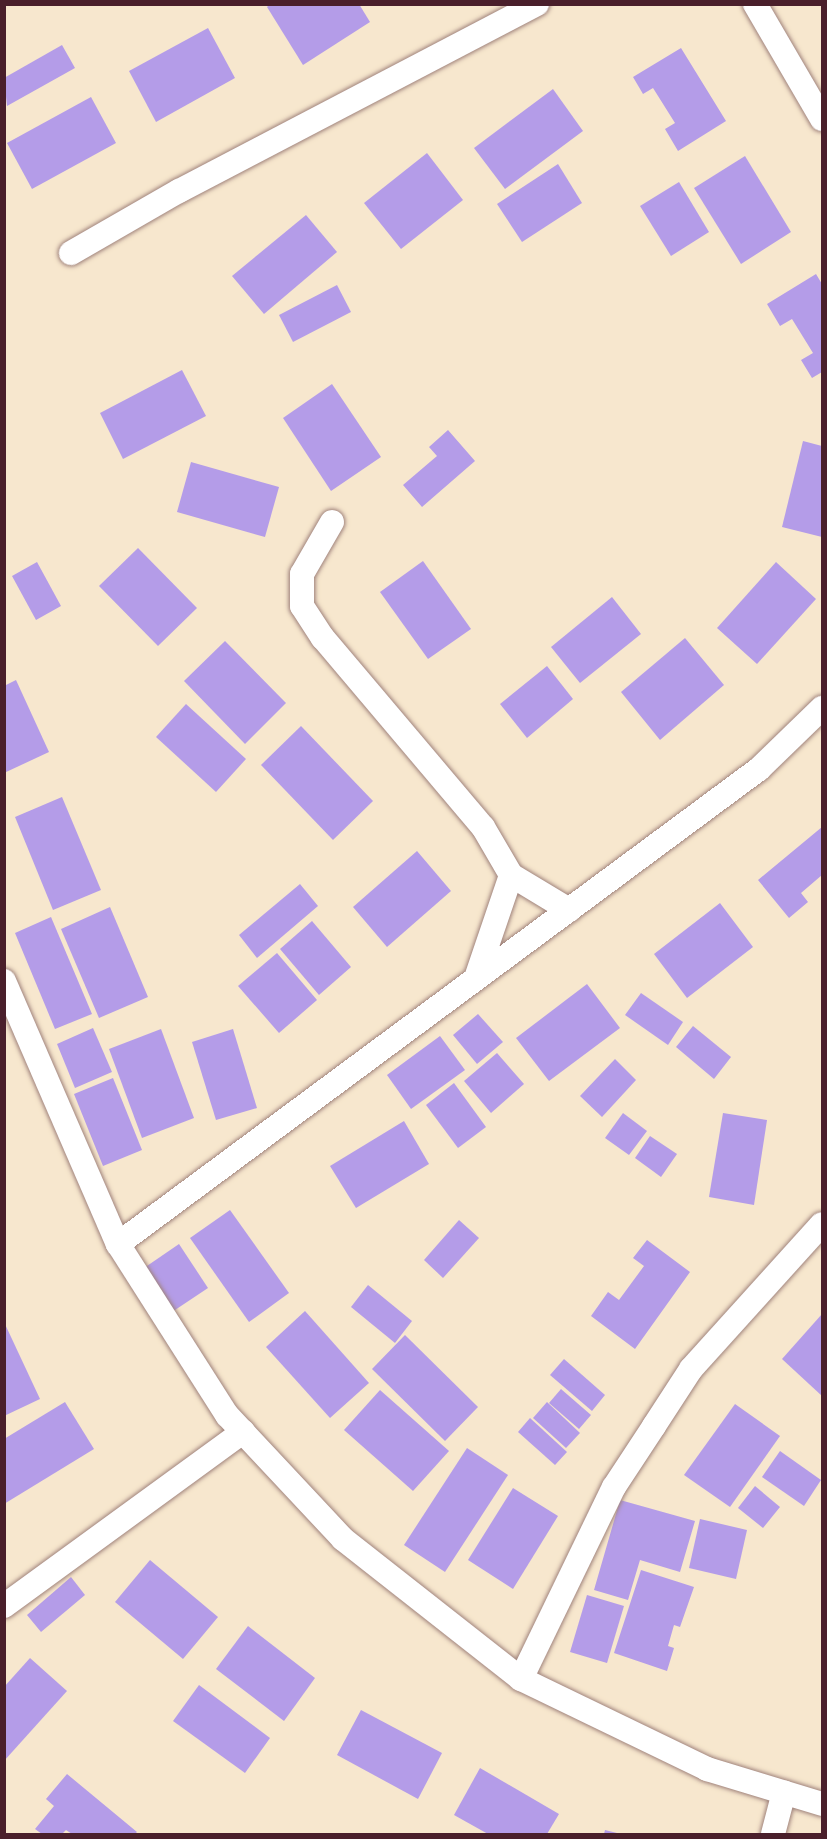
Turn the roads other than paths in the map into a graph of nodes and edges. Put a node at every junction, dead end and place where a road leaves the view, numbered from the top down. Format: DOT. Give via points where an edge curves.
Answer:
graph roads {
  1 [pos="537,4"];
  2 [pos="755,4"];
  3 [pos="822,119"];
  4 [pos="71,253"];
  5 [pos="332,522"];
  6 [pos="822,708"];
  7 [pos="512,875"];
  8 [pos="569,910"];
  9 [pos="476,978"];
  10 [pos="4,981"];
  11 [pos="822,1224"];
  12 [pos="118,1244"];
  13 [pos="243,1432"];
  14 [pos="4,1606"];
  15 [pos="521,1679"];
  16 [pos="784,1791"];
  17 [pos="822,1804"];
  18 [pos="772,1834"];
  1 -- 4 [label="street"];
  2 -- 3 [label="street"];
  5 -- 7 [label="street" via="302,574 302,606 323,638 483,827"];
  6 -- 8 [label="street" via="759,769"];
  7 -- 8 [label="street"];
  7 -- 9 [label="street"];
  8 -- 9 [label="street"];
  9 -- 12 [label="street"];
  10 -- 12 [label="street"];
  11 -- 15 [label="street" via="691,1369 614,1487"];
  12 -- 13 [label="street" via="227,1415"];
  13 -- 14 [label="street"];
  13 -- 15 [label="street" via="343,1539"];
  15 -- 16 [label="street" via="707,1769"];
  16 -- 17 [label="street"];
  16 -- 18 [label="street"];
}
